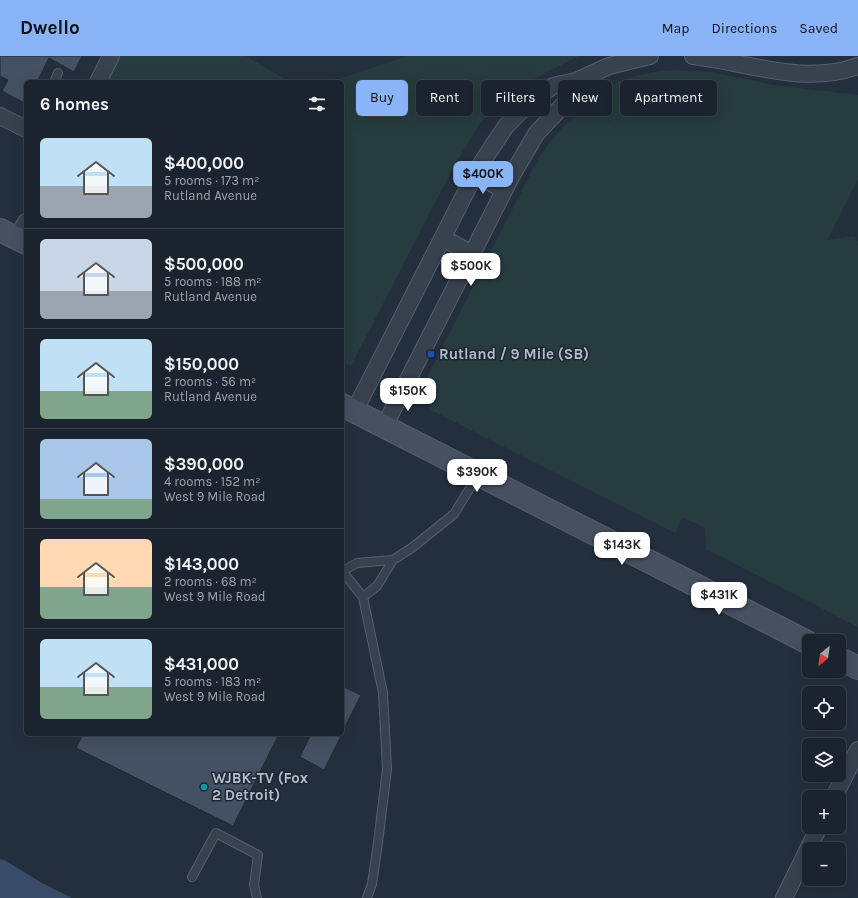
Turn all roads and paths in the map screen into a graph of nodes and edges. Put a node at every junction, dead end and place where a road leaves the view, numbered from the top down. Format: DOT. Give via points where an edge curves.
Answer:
graph roads {
  1 [pos="111,56"];
  2 [pos="650,56"];
  3 [pos="693,56"];
  4 [pos="623,59"];
  5 [pos="858,66"];
  6 [pos="58,73"];
  7 [pos="55,80"];
  8 [pos="99,80"];
  9 [pos="578,80"];
  10 [pos="558,85"];
  11 [pos="558,110"];
  12 [pos="0,116"];
  13 [pos="24,128"];
  14 [pos="475,174"];
  15 [pos="504,190"];
  16 [pos="443,238"];
  17 [pos="472,254"];
  18 [pos="348,408"];
  19 [pos="384,427"];
  20 [pos="478,474"];
  21 [pos="393,560"];
  22 [pos="344,570"];
  23 [pos="344,573"];
  24 [pos="363,597"];
  25 [pos="802,639"];
  26 [pos="846,662"];
  27 [pos="858,668"];
  28 [pos="858,750"];
  29 [pos="838,790"];
  30 [pos="816,834"];
  31 [pos="192,877"];
  32 [pos="257,898"];
  33 [pos="368,898"];
  34 [pos="784,898"];
  1 -- 8 [label="street"];
  2 -- 4 [label="street"];
  3 -- 5 [label="street" via="805,74"];
  4 -- 9 [label="street"];
  6 -- 7 [label="lane"];
  10 -- 14 [label="street" via="529,103 506,126"];
  11 -- 15 [label="street" via="536,134"];
  12 -- 13 [label="street"];
  14 -- 15 [label="street"];
  14 -- 16 [label="street"];
  15 -- 17 [label="street"];
  16 -- 17 [label="street"];
  16 -- 18 [label="street"];
  17 -- 19 [label="street"];
  18 -- 19 [label="main road"];
  19 -- 20 [label="main road"];
  20 -- 21 [label="lane" via="454,514"];
  20 -- 25 [label="main road"];
  21 -- 22 [label="lane" via="357,562"];
  21 -- 24 [label="lane" via="377,586"];
  23 -- 24 [label="lane"];
  24 -- 33 [label="lane" via="383,693 387,769"];
  26 -- 27 [label="main road"];
  28 -- 29 [label="street"];
  30 -- 34 [label="street"];
  31 -- 32 [label="lane" via="216,833 258,855 254,885"];
}
